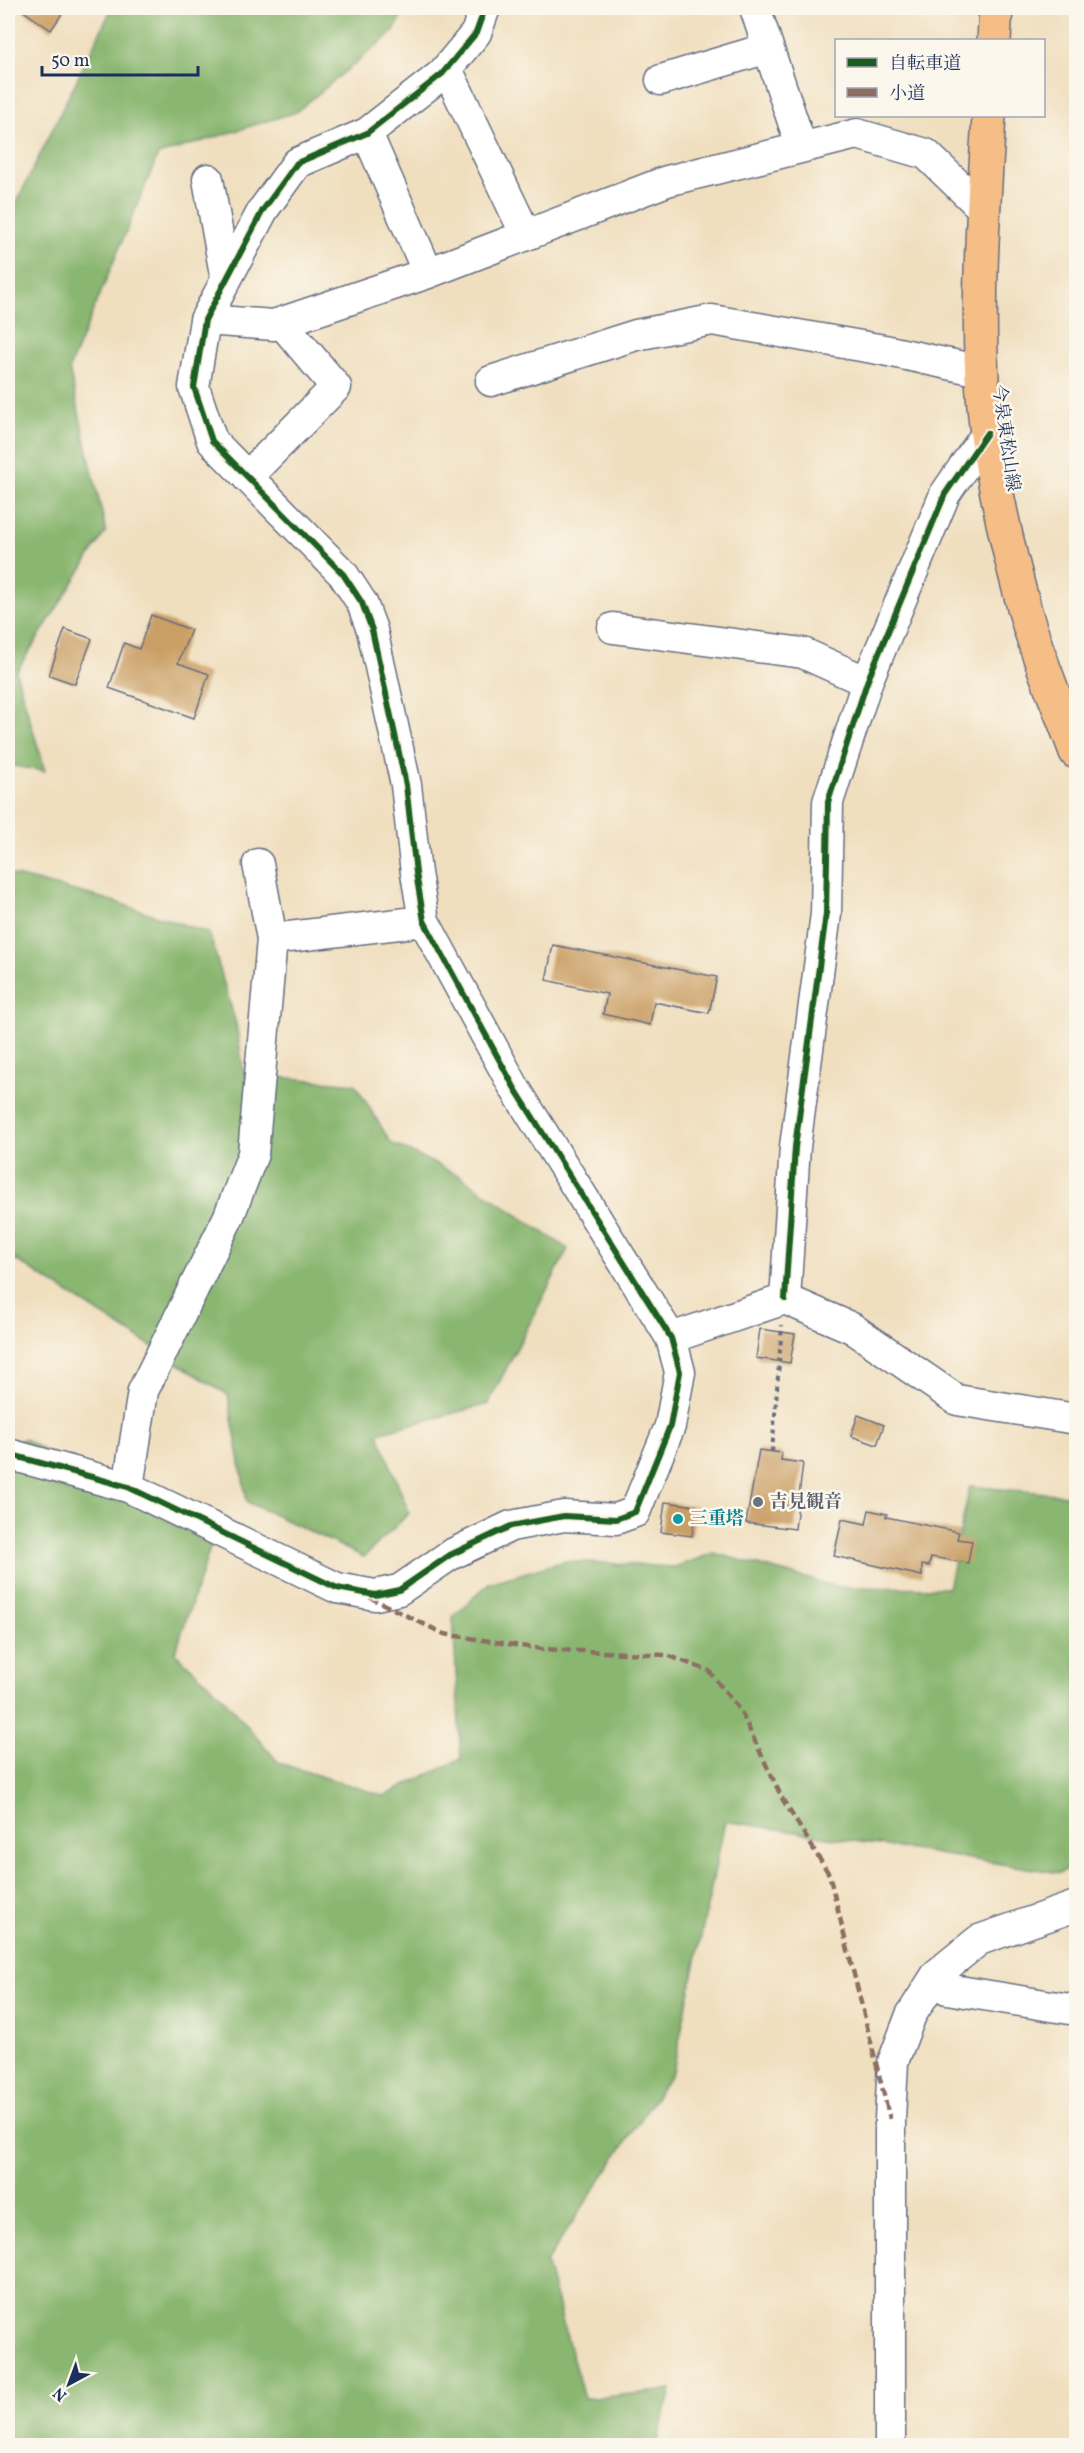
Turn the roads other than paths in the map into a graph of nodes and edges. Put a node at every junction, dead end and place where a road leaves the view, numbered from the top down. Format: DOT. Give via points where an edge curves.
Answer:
graph roads {
  1 [pos="485,8"];
  2 [pos="755,8"];
  3 [pos="996,8"];
  4 [pos="994,39"];
  5 [pos="768,48"];
  6 [pos="447,69"];
  7 [pos="661,80"];
  8 [pos="989,117"];
  9 [pos="367,133"];
  10 [pos="801,146"];
  11 [pos="208,179"];
  12 [pos="983,209"];
  13 [pos="526,235"];
  14 [pos="428,273"];
  15 [pos="226,280"];
  16 [pos="205,320"];
  17 [pos="282,322"];
  18 [pos="981,371"];
  19 [pos="491,381"];
  20 [pos="987,433"];
  21 [pos="247,477"];
  22 [pos="613,628"];
  23 [pos="867,682"];
  24 [pos="1077,752"];
  25 [pos="258,864"];
  26 [pos="424,921"];
  27 [pos="272,939"];
  28 [pos="785,1299"];
  29 [pos="671,1338"];
  30 [pos="1077,1419"];
  31 [pos="8,1454"];
  32 [pos="128,1487"];
  33 [pos="1077,1906"];
  34 [pos="937,1974"];
  35 [pos="1077,2010"];
  36 [pos="890,2445"];
  1 -- 6 [label="street" via="476,33"];
  2 -- 5 [label="street"];
  3 -- 4 [label="main road"];
  5 -- 7 [label="street"];
  5 -- 10 [label="street"];
  6 -- 9 [label="street"];
  6 -- 13 [label="street"];
  8 -- 12 [label="main road, 今泉東松山線"];
  9 -- 14 [label="street"];
  9 -- 15 [label="street" via="297,163 263,210"];
  10 -- 12 [label="street" via="857,134 926,154"];
  10 -- 13 [label="street" via="667,181"];
  11 -- 15 [label="street"];
  12 -- 18 [label="main road, 今泉東松山線"];
  13 -- 14 [label="street"];
  14 -- 17 [label="street"];
  15 -- 16 [label="street"];
  16 -- 17 [label="street" via="274,325"];
  16 -- 21 [label="street" via="194,387 212,441"];
  17 -- 21 [label="street" via="336,387"];
  18 -- 19 [label="street" via="712,320 636,335"];
  18 -- 20 [label="main road, 今泉東松山線"];
  20 -- 23 [label="street" via="945,494"];
  20 -- 24 [label="main road, 今泉東松山線" via="998,501 1026,613"];
  21 -- 26 [label="street" via="344,574 362,603 372,630 406,785"];
  22 -- 23 [label="street" via="803,653"];
  23 -- 28 [label="street" via="828,802 826,914 795,1147"];
  25 -- 27 [label="street"];
  26 -- 27 [label="street"];
  26 -- 29 [label="street" via="514,1087"];
  27 -- 32 [label="street" via="253,1155 230,1216 143,1391"];
  28 -- 29 [label="street"];
  28 -- 30 [label="street" via="852,1328 957,1400"];
  29 -- 32 [label="street" via="680,1372 670,1426 635,1512 616,1519 564,1515 511,1527 450,1555 399,1590 375,1594 337,1588"];
  31 -- 32 [label="street"];
  33 -- 34 [label="street" via="979,1940"];
  34 -- 35 [label="street" via="947,1989"];
  34 -- 36 [label="street" via="911,2015 893,2062"];
}
